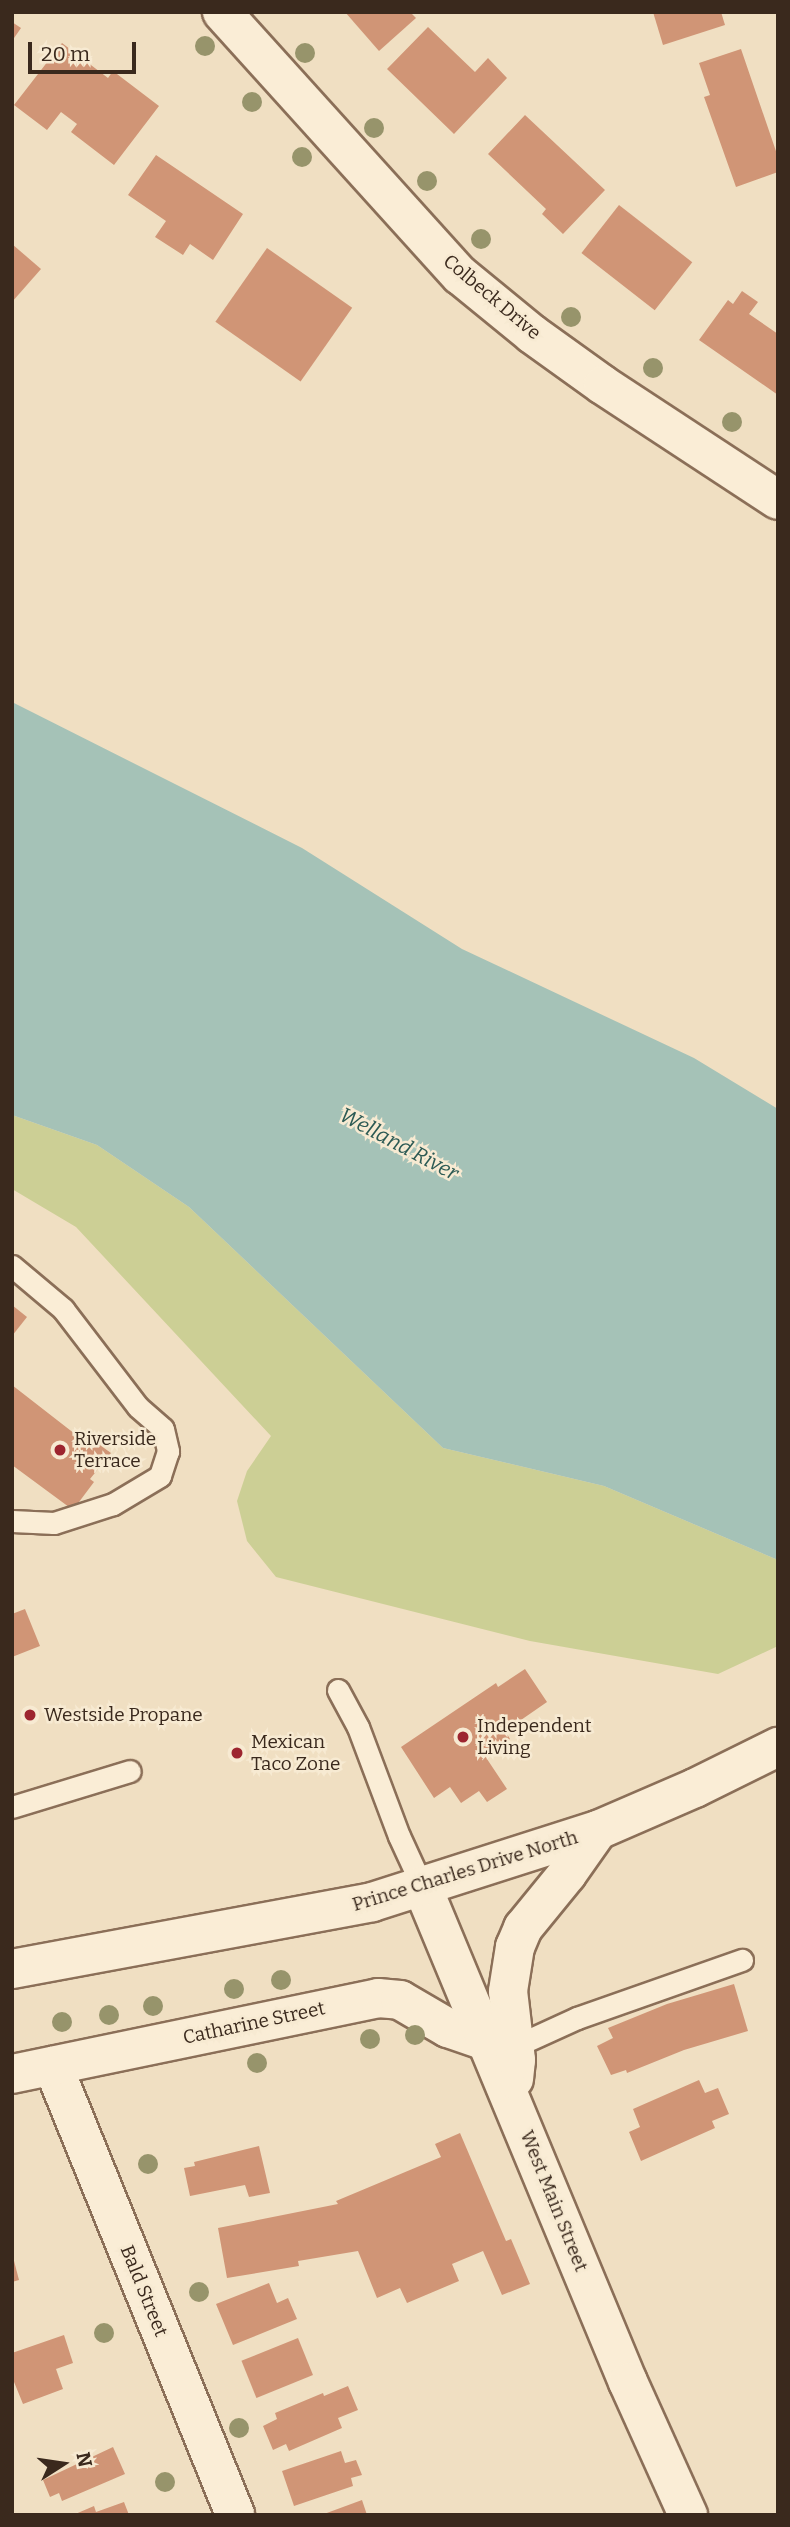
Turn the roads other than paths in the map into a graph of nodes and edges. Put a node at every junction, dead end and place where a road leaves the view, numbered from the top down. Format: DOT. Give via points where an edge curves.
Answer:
graph roads {
  1 [pos="222,12"];
  2 [pos="778,500"];
  3 [pos="12,1266"];
  4 [pos="12,1521"];
  5 [pos="338,1690"];
  6 [pos="778,1747"];
  7 [pos="130,1771"];
  8 [pos="12,1807"];
  9 [pos="597,1830"];
  10 [pos="422,1886"];
  11 [pos="743,1960"];
  12 [pos="12,1969"];
  13 [pos="499,2049"];
  14 [pos="53,2066"];
  15 [pos="12,2074"];
  16 [pos="235,2515"];
  17 [pos="688,2515"];
  1 -- 2 [label="street, Colbeck Drive" via="460,275 593,378"];
  3 -- 4 [label="lane" via="63,1309 138,1407 163,1429 168,1451 160,1476 113,1504 54,1523"];
  5 -- 10 [label="lane" via="358,1727"];
  6 -- 9 [label="street, Prince Charles Drive North"];
  7 -- 8 [label="lane"];
  9 -- 10 [label="street, Prince Charles Drive North"];
  9 -- 13 [label="street" via="517,1940"];
  10 -- 12 [label="street, Prince Charles Drive North" via="372,1902"];
  10 -- 13 [label="street, West Main Street"];
  11 -- 13 [label="lane"];
  13 -- 14 [label="street, Catharine Street" via="390,1998"];
  13 -- 17 [label="street, West Main Street" via="513,2101"];
  14 -- 15 [label="street, Catharine Street"];
  14 -- 16 [label="street, Bald Street"];
}
